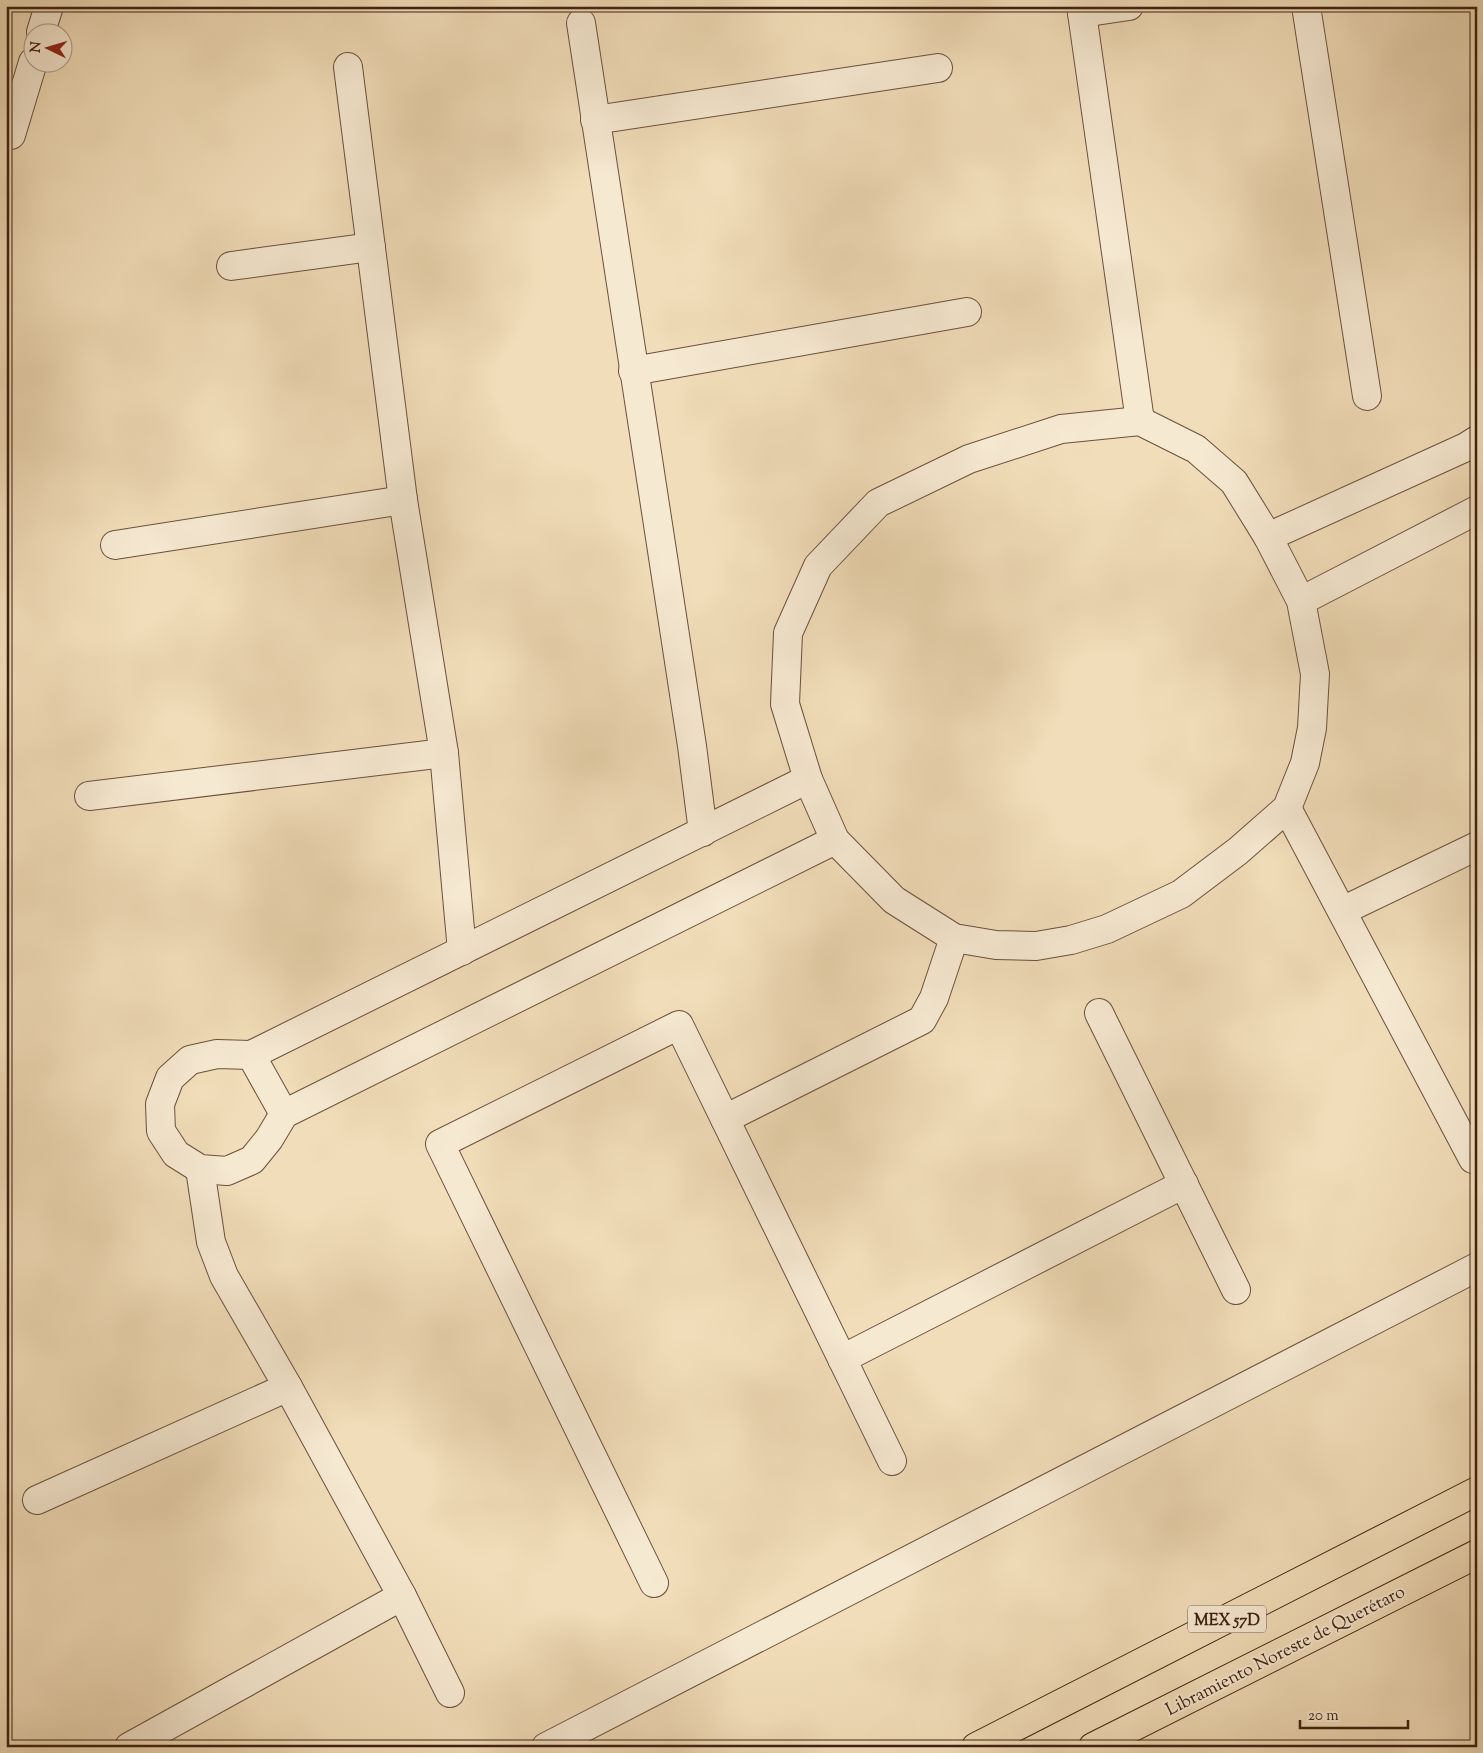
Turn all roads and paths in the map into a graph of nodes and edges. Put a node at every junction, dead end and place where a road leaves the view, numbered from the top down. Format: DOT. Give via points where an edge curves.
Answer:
graph roads {
  1 [pos="49,6"];
  2 [pos="1129,6"];
  3 [pos="1306,6"];
  4 [pos="1081,10"];
  5 [pos="44,22"];
  6 [pos="581,23"];
  7 [pos="348,67"];
  8 [pos="938,68"];
  9 [pos="29,72"];
  10 [pos="595,120"];
  11 [pos="11,135"];
  12 [pos="371,247"];
  13 [pos="231,266"];
  14 [pos="967,312"];
  15 [pos="633,370"];
  16 [pos="1367,396"];
  17 [pos="1140,421"];
  18 [pos="1477,440"];
  19 [pos="403,500"];
  20 [pos="1477,510"];
  21 [pos="1268,537"];
  22 [pos="116,545"];
  23 [pos="1301,601"];
  24 [pos="444,752"];
  25 [pos="808,779"];
  26 [pos="89,796"];
  27 [pos="1287,808"];
  28 [pos="703,832"];
  29 [pos="835,840"];
  30 [pos="1477,846"];
  31 [pos="1342,911"];
  32 [pos="954,938"];
  33 [pos="462,951"];
  34 [pos="1100,1013"];
  35 [pos="251,1055"];
  36 [pos="284,1114"];
  37 [pos="725,1119"];
  38 [pos="1473,1159"];
  39 [pos="200,1169"];
  40 [pos="1184,1184"];
  41 [pos="1477,1267"];
  42 [pos="1236,1290"];
  43 [pos="842,1359"];
  44 [pos="288,1387"];
  45 [pos="892,1461"];
  46 [pos="1477,1491"];
  47 [pos="37,1500"];
  48 [pos="1477,1554"];
  49 [pos="654,1583"];
  50 [pos="402,1596"];
  51 [pos="450,1693"];
  52 [pos="129,1747"];
  53 [pos="546,1747"];
  54 [pos="976,1747"];
  55 [pos="1092,1747"];
  1 -- 5 [label="street"];
  2 -- 4 [label="street"];
  3 -- 16 [label="street"];
  4 -- 17 [label="street"];
  6 -- 10 [label="street"];
  7 -- 12 [label="street"];
  8 -- 10 [label="street"];
  9 -- 11 [label="street"];
  10 -- 15 [label="street"];
  12 -- 13 [label="street"];
  12 -- 19 [label="street"];
  14 -- 15 [label="street"];
  15 -- 28 [label="street"];
  17 -- 21 [label="street" via="1196,449 1234,482"];
  17 -- 25 [label="street" via="1061,430 969,459 878,503 818,566 788,633 787,651 785,704"];
  18 -- 21 [label="street"];
  19 -- 22 [label="street"];
  19 -- 24 [label="street"];
  20 -- 23 [label="street"];
  21 -- 23 [label="street"];
  23 -- 27 [label="street" via="1315,674 1312,728 1304,763"];
  24 -- 26 [label="street"];
  24 -- 33 [label="street"];
  25 -- 28 [label="street"];
  25 -- 29 [label="street"];
  27 -- 31 [label="street"];
  27 -- 32 [label="street" via="1238,851 1181,894 1107,929 1036,946 996,945"];
  28 -- 33 [label="street"];
  29 -- 32 [label="street" via="894,900"];
  29 -- 36 [label="street"];
  30 -- 31 [label="street"];
  31 -- 38 [label="street"];
  32 -- 37 [label="street" via="934,998 922,1020"];
  33 -- 35 [label="street"];
  34 -- 40 [label="street"];
  35 -- 36 [label="street"];
  35 -- 39 [label="street" via="217,1054 190,1060 170,1078 160,1104 162,1131 176,1154"];
  36 -- 39 [label="street" via="270,1139 252,1160 227,1170"];
  37 -- 43 [label="street"];
  37 -- 49 [label="street" via="679,1025 440,1144"];
  39 -- 44 [label="street" via="211,1242 224,1276"];
  40 -- 42 [label="street"];
  40 -- 43 [label="street"];
  41 -- 53 [label="street"];
  43 -- 45 [label="street"];
  44 -- 47 [label="street"];
  44 -- 50 [label="street"];
  46 -- 54 [label="highway, MEX 57D"];
  48 -- 55 [label="highway, Libramiento Noreste de Querétaro / MEX 57D"];
  50 -- 51 [label="street"];
  50 -- 52 [label="street"];
}
